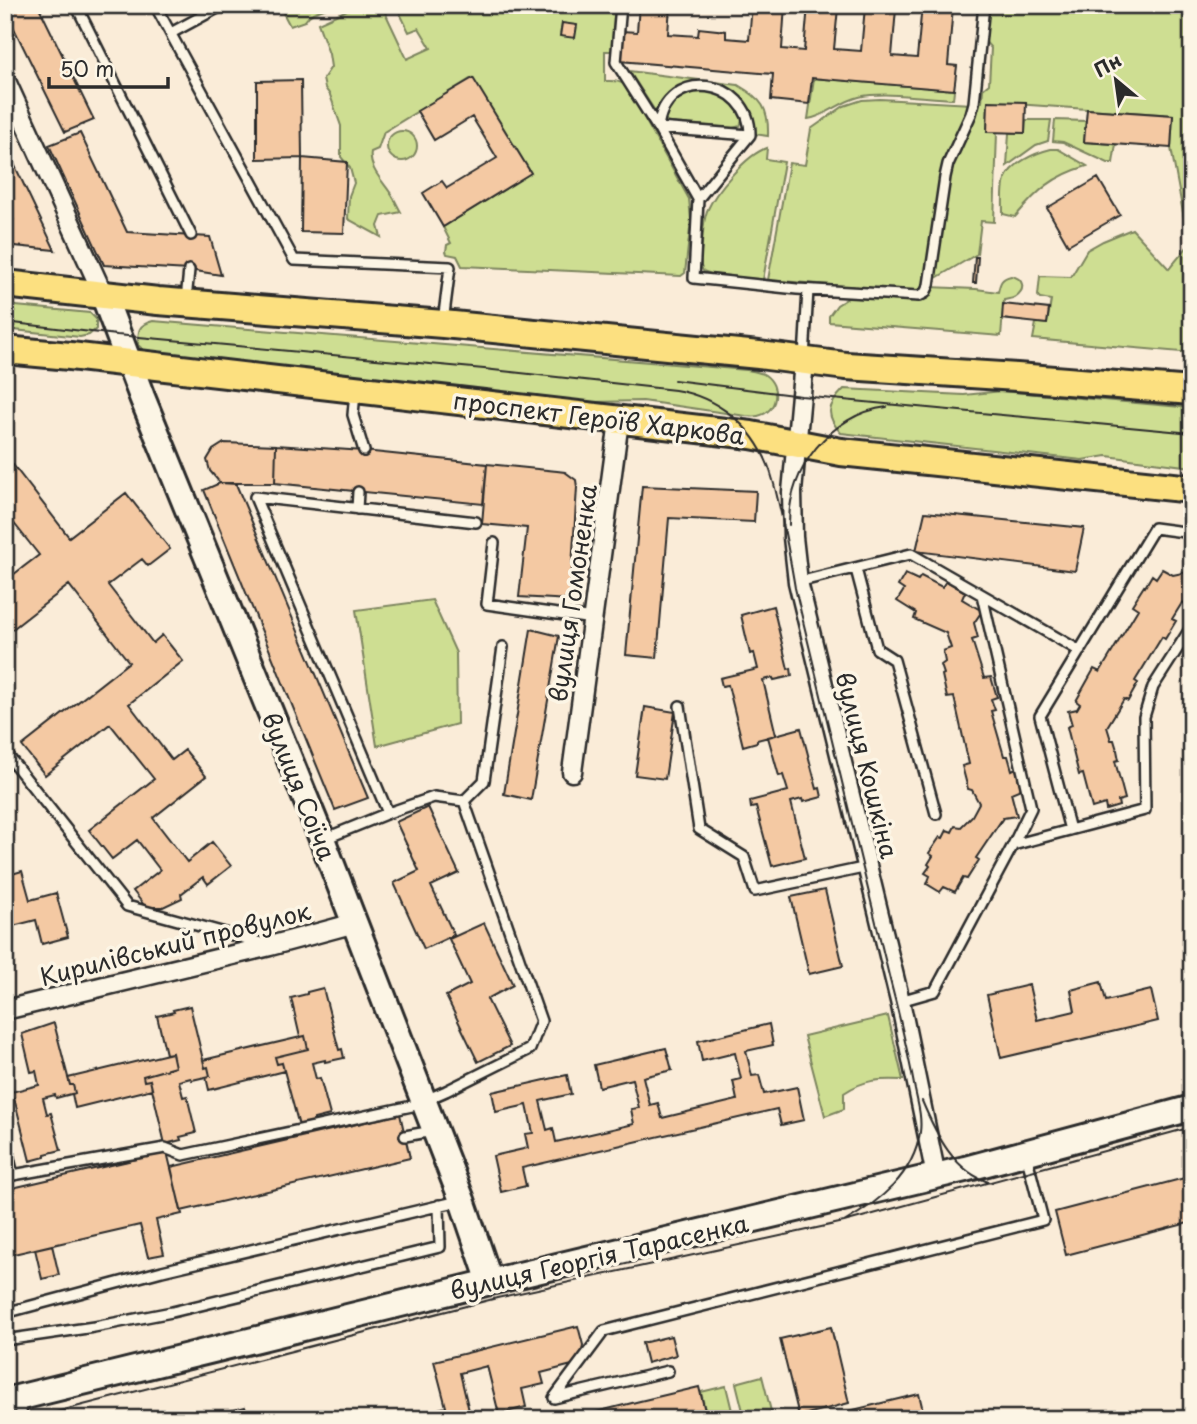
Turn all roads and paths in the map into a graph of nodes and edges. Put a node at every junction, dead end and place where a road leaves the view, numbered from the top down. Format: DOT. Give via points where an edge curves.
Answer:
graph roads {
  1 [pos="76,5"];
  2 [pos="155,5"];
  3 [pos="223,5"];
  4 [pos="621,5"];
  5 [pos="984,5"];
  6 [pos="171,33"];
  7 [pos="5,79"];
  8 [pos="658,128"];
  9 [pos="750,135"];
  10 [pos="698,200"];
  11 [pos="191,235"];
  12 [pos="188,270"];
  13 [pos="5,284"];
  14 [pos="808,290"];
  15 [pos="103,294"];
  16 [pos="186,304"];
  17 [pos="443,324"];
  18 [pos="5,350"];
  19 [pos="804,362"];
  20 [pos="128,364"];
  21 [pos="355,389"];
  22 [pos="1192,391"];
  23 [pos="619,421"];
  24 [pos="798,444"];
  25 [pos="364,451"];
  26 [pos="1192,489"];
  27 [pos="358,492"];
  28 [pos="357,509"];
  29 [pos="476,522"];
  30 [pos="1192,533"];
  31 [pos="494,543"];
  32 [pos="856,569"];
  33 [pos="798,582"];
  34 [pos="982,595"];
  35 [pos="593,619"];
  36 [pos="1192,626"];
  37 [pos="503,648"];
  38 [pos="1080,651"];
  39 [pos="680,706"];
  40 [pos="5,752"];
  41 [pos="572,772"];
  42 [pos="464,801"];
  43 [pos="388,813"];
  44 [pos="936,814"];
  45 [pos="1070,830"];
  46 [pos="322,839"];
  47 [pos="1013,845"];
  48 [pos="867,867"];
  49 [pos="355,923"];
  50 [pos="270,946"];
  51 [pos="900,1001"];
  52 [pos="5,1010"];
  53 [pos="424,1101"];
  54 [pos="1192,1108"];
  55 [pos="435,1130"];
  56 [pos="405,1136"];
  57 [pos="5,1141"];
  58 [pos="1026,1153"];
  59 [pos="936,1176"];
  60 [pos="451,1203"];
  61 [pos="490,1282"];
  62 [pos="5,1313"];
  63 [pos="5,1340"];
  64 [pos="668,1371"];
  65 [pos="15,1406"];
  1 -- 11 [label="lane"];
  2 -- 6 [label="lane"];
  3 -- 6 [label="lane"];
  4 -- 8 [label="lane" via="616,62"];
  5 -- 14 [label="lane" via="974,103 945,177 925,293"];
  6 -- 17 [label="lane" via="294,260 450,267"];
  7 -- 15 [label="street"];
  8 -- 9 [label="lane"];
  8 -- 9 [label="lane" via="659,115 673,95 704,86 732,96 748,117"];
  8 -- 10 [label="lane"];
  9 -- 10 [label="lane"];
  10 -- 14 [label="lane" via="694,278"];
  12 -- 16 [label="lane"];
  13 -- 15 [label="main road"];
  14 -- 19 [label="lane"];
  15 -- 16 [label="main road"];
  15 -- 20 [label="main road, вулиця Соїча"];
  16 -- 17 [label="main road"];
  17 -- 19 [label="main road"];
  18 -- 20 [label="main road, проспект Героїв Харкова"];
  19 -- 22 [label="main road"];
  19 -- 24 [label="street, вулиця Кошкіна"];
  20 -- 21 [label="main road, проспект Героїв Харкова"];
  20 -- 46 [label="main road, вулиця Соїча"];
  21 -- 23 [label="main road, проспект Героїв Харкова"];
  21 -- 25 [label="lane" via="353,415"];
  23 -- 24 [label="main road, проспект Героїв Харкова"];
  23 -- 35 [label="street, вулиця Гомоненка"];
  24 -- 26 [label="main road, проспект Героїв Харкова"];
  24 -- 33 [label="street, вулиця Кошкіна" via="792,511"];
  27 -- 28 [label="lane"];
  28 -- 29 [label="lane"];
  28 -- 43 [label="lane" via="256,497"];
  30 -- 38 [label="lane" via="1154,528"];
  31 -- 35 [label="lane" via="488,604"];
  32 -- 33 [label="lane"];
  32 -- 34 [label="lane" via="911,554"];
  32 -- 44 [label="lane" via="877,649 894,660"];
  33 -- 48 [label="street, вулиця Кошкіна"];
  34 -- 38 [label="lane"];
  34 -- 47 [label="lane" via="1031,808"];
  35 -- 41 [label="street, вулиця Гомоненка"];
  36 -- 45 [label="lane" via="1153,687 1144,717 1145,810"];
  37 -- 42 [label="lane" via="484,782"];
  38 -- 45 [label="lane" via="1040,716"];
  39 -- 48 [label="lane" via="699,829 744,857 755,891"];
  40 -- 50 [label="lane" via="127,906"];
  42 -- 43 [label="lane" via="434,797"];
  42 -- 53 [label="lane" via="541,1021 530,1049"];
  43 -- 46 [label="lane"];
  45 -- 47 [label="lane"];
  46 -- 49 [label="main road, вулиця Соїча"];
  47 -- 51 [label="lane" via="935,991"];
  48 -- 51 [label="street, вулиця Кошкіна"];
  49 -- 50 [label="street, Кирилівський провулок"];
  49 -- 53 [label="main road, вулиця Соїча"];
  50 -- 52 [label="street, Кирилівський провулок"];
  51 -- 59 [label="street, вулиця Кошкіна"];
  53 -- 55 [label="main road, вулиця Соїча"];
  53 -- 57 [label="lane" via="183,1156 165,1148 13,1175"];
  54 -- 58 [label="main road, вулиця Георгія Тарасенка"];
  55 -- 56 [label="lane"];
  55 -- 60 [label="main road, вулиця Соїча"];
  58 -- 59 [label="main road, вулиця Георгія Тарасенка"];
  58 -- 64 [label="lane" via="1043,1220 604,1331 554,1398"];
  59 -- 61 [label="main road, вулиця Георгія Тарасенка"];
  60 -- 61 [label="main road, вулиця Соїча"];
  60 -- 62 [label="lane"];
  60 -- 63 [label="lane" via="440,1247 172,1312"];
  61 -- 65 [label="main road, вулиця Георгія Тарасенка"];
}
